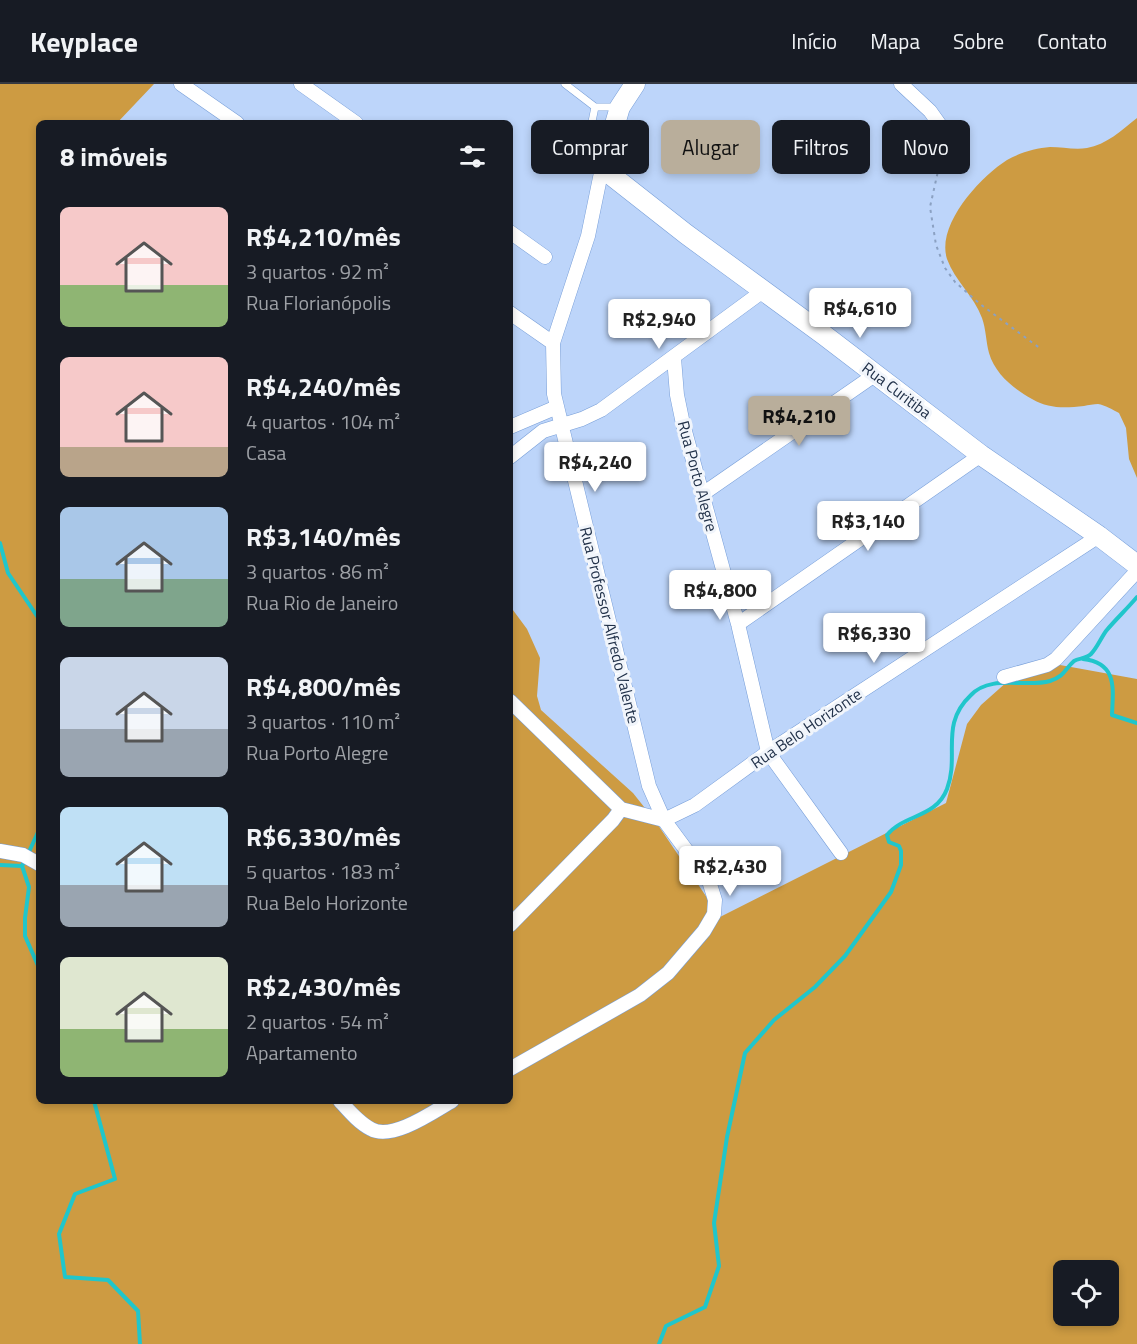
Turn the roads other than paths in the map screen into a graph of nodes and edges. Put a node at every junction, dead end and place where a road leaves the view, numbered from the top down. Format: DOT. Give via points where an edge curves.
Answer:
graph roads {
  1 [pos="181,84"];
  2 [pos="301,84"];
  3 [pos="565,84"];
  4 [pos="635,84"];
  5 [pos="901,84"];
  6 [pos="594,107"];
  7 [pos="620,107"];
  8 [pos="233,120"];
  9 [pos="352,120"];
  10 [pos="592,120"];
  11 [pos="616,120"];
  12 [pos="936,120"];
  13 [pos="601,174"];
  14 [pos="619,174"];
  15 [pos="513,234"];
  16 [pos="545,257"];
  17 [pos="763,291"];
  18 [pos="513,315"];
  19 [pos="553,343"];
  20 [pos="674,358"];
  21 [pos="876,374"];
  22 [pos="557,407"];
  23 [pos="562,425"];
  24 [pos="513,426"];
  25 [pos="513,455"];
  26 [pos="981,456"];
  27 [pos="704,493"];
  28 [pos="1099,536"];
  29 [pos="1137,565"];
  30 [pos="1137,571"];
  31 [pos="738,624"];
  32 [pos="1004,677"];
  33 [pos="513,704"];
  34 [pos="768,752"];
  35 [pos="621,808"];
  36 [pos="664,820"];
  37 [pos="0,851"];
  38 [pos="841,854"];
  39 [pos="36,862"];
  40 [pos="513,922"];
  41 [pos="513,1067"];
  42 [pos="343,1104"];
  43 [pos="446,1104"];
  1 -- 8 [label="street"];
  2 -- 9 [label="street"];
  3 -- 6 [label="lane"];
  4 -- 7 [label="street, Rua Professor Alfredo Valente"];
  5 -- 12 [label="street"];
  6 -- 7 [label="lane"];
  6 -- 10 [label="lane"];
  7 -- 11 [label="street, Rua Professor Alfredo Valente"];
  13 -- 19 [label="street, Rua Professor Alfredo Valente" via="578,270"];
  14 -- 17 [label="street, Rua Curitiba"];
  15 -- 16 [label="street"];
  17 -- 20 [label="street"];
  17 -- 21 [label="street, Rua Curitiba"];
  18 -- 19 [label="street"];
  19 -- 22 [label="street, Rua Professor Alfredo Valente"];
  20 -- 23 [label="street" via="601,410"];
  20 -- 27 [label="street, Rua Porto Alegre" via="679,404"];
  21 -- 26 [label="street, Rua Curitiba"];
  21 -- 27 [label="street"];
  22 -- 23 [label="street, Rua Professor Alfredo Valente"];
  22 -- 24 [label="street"];
  23 -- 25 [label="street" via="543,432"];
  23 -- 36 [label="street, Rua Professor Alfredo Valente" via="649,786"];
  26 -- 28 [label="street, Rua Curitiba"];
  26 -- 31 [label="street"];
  27 -- 31 [label="street, Rua Porto Alegre"];
  28 -- 29 [label="street, Rua Curitiba"];
  28 -- 34 [label="street, Rua Belo Horizonte"];
  30 -- 32 [label="street" via="1056,659"];
  31 -- 34 [label="street, Rua Porto Alegre"];
  33 -- 35 [label="street"];
  34 -- 36 [label="street, Rua Belo Horizonte" via="695,805"];
  34 -- 38 [label="street, Rua Porto Alegre"];
  35 -- 36 [label="street"];
  35 -- 40 [label="street"];
  36 -- 41 [label="street, Rua Professor Alfredo Valente" via="709,881 715,900 714,914 704,931 668,973 640,995"];
  37 -- 39 [label="street" via="23,855"];
  42 -- 43 [label="street" via="373,1131 388,1132"];
}
